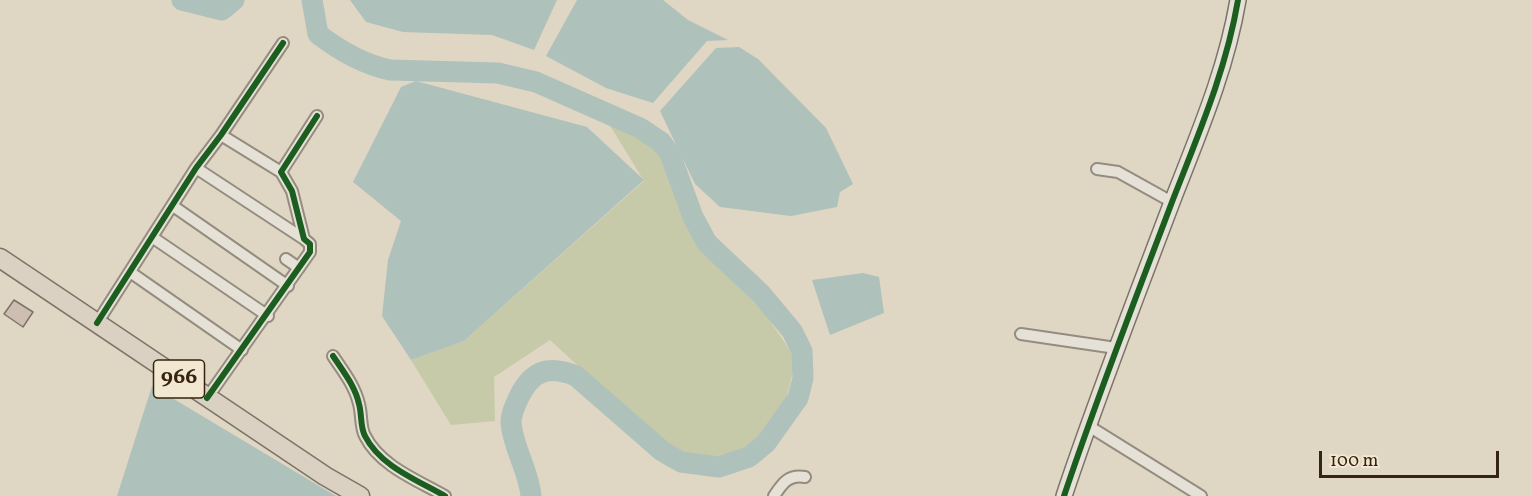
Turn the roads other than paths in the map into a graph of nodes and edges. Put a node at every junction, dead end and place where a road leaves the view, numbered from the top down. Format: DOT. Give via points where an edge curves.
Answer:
graph roads {
  1 [pos="1238,0"];
  2 [pos="283,43"];
  3 [pos="318,116"];
  4 [pos="222,135"];
  5 [pos="196,168"];
  6 [pos="1097,169"];
  7 [pos="281,172"];
  8 [pos="1172,202"];
  9 [pos="173,206"];
  10 [pos="152,237"];
  11 [pos="304,239"];
  12 [pos="0,258"];
  13 [pos="286,259"];
  14 [pos="299,268"];
  15 [pos="130,272"];
  16 [pos="288,286"];
  17 [pos="268,316"];
  18 [pos="96,323"];
  19 [pos="1021,334"];
  20 [pos="1116,348"];
  21 [pos="242,350"];
  22 [pos="333,356"];
  23 [pos="207,398"];
  24 [pos="1088,425"];
  25 [pos="805,477"];
  26 [pos="360,496"];
  27 [pos="445,496"];
  28 [pos="774,496"];
  29 [pos="1064,496"];
  30 [pos="1201,496"];
  1 -- 8 [label="street" via="1227,54"];
  2 -- 4 [label="street"];
  3 -- 7 [label="street"];
  4 -- 5 [label="street"];
  4 -- 7 [label="street"];
  5 -- 9 [label="street"];
  5 -- 11 [label="street"];
  6 -- 8 [label="street" via="1118,172"];
  7 -- 11 [label="street" via="292,191"];
  8 -- 20 [label="street"];
  9 -- 10 [label="street"];
  9 -- 16 [label="street"];
  10 -- 15 [label="street"];
  10 -- 17 [label="street"];
  11 -- 14 [label="street" via="310,244 310,252"];
  12 -- 18 [label="main road, 966"];
  13 -- 14 [label="street"];
  14 -- 16 [label="street"];
  15 -- 18 [label="street"];
  15 -- 21 [label="street"];
  16 -- 17 [label="street"];
  17 -- 21 [label="street"];
  18 -- 23 [label="main road, 966"];
  19 -- 20 [label="street"];
  20 -- 24 [label="street"];
  21 -- 23 [label="street"];
  22 -- 27 [label="street" via="350,381 359,402 364,434 373,449 382,460"];
  23 -- 26 [label="main road, 966"];
  24 -- 29 [label="street"];
  24 -- 30 [label="street"];
  25 -- 28 [label="street" via="783,482"];
}
